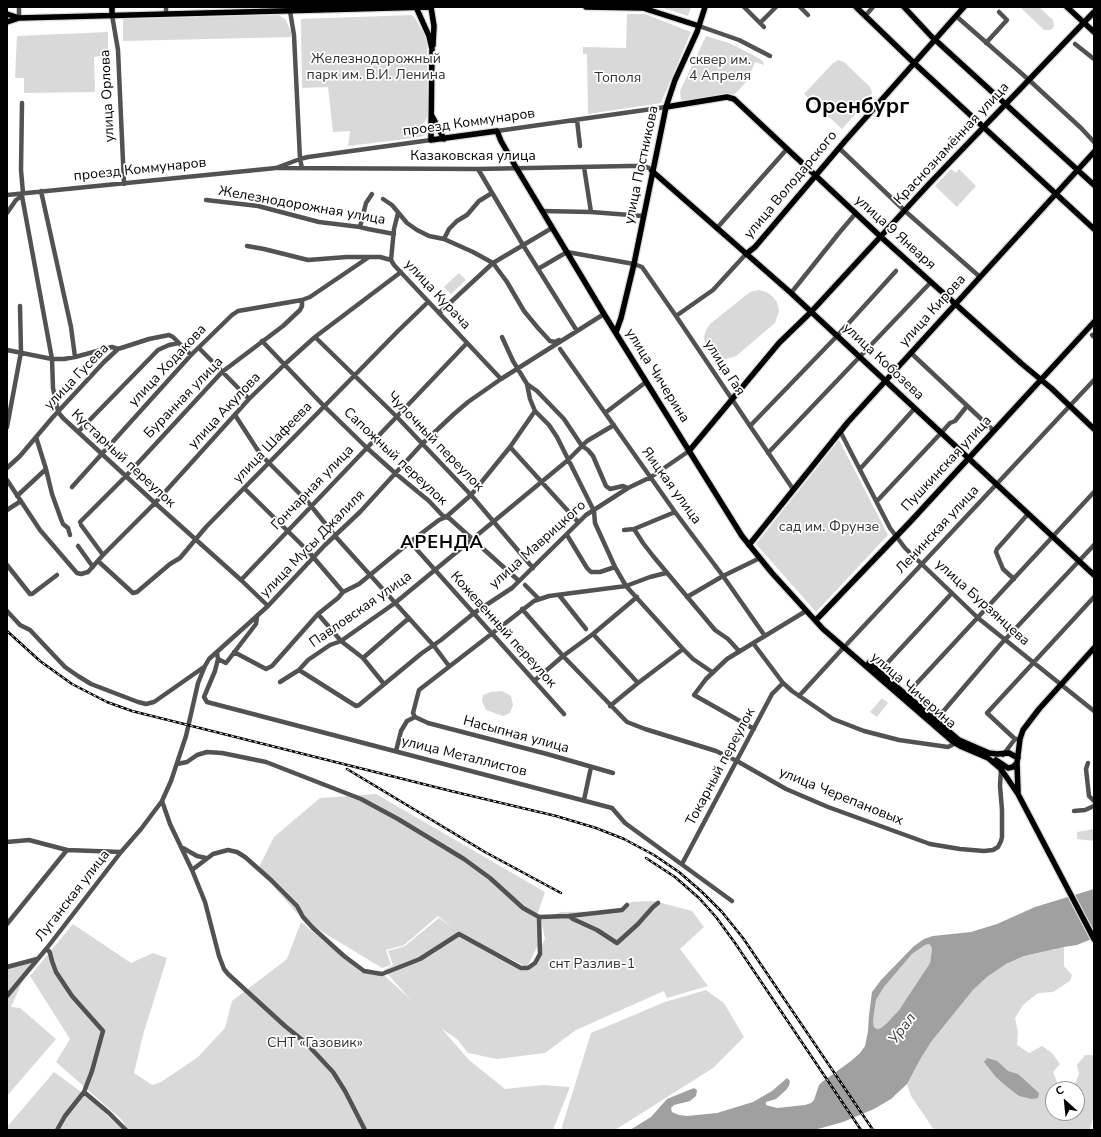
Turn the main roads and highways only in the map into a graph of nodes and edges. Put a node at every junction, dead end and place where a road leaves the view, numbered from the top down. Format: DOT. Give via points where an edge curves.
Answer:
graph roads {
  1 [pos="112,7"];
  2 [pos="416,7"];
  3 [pos="430,7"];
  4 [pos="586,7"];
  5 [pos="705,7"];
  6 [pos="856,7"];
  7 [pos="904,7"];
  8 [pos="964,7"];
  9 [pos="1067,7"];
  10 [pos="274,9"];
  11 [pos="1094,12"];
  12 [pos="7,14"];
  13 [pos="112,15"];
  14 [pos="19,18"];
  15 [pos="433,18"];
  16 [pos="421,19"];
  17 [pos="7,22"];
  18 [pos="1084,23"];
  19 [pos="699,26"];
  20 [pos="1094,32"];
  21 [pos="935,40"];
  22 [pos="432,49"];
  23 [pos="914,63"];
  24 [pos="1005,104"];
  25 [pos="666,107"];
  26 [pos="432,116"];
  27 [pos="984,127"];
  28 [pos="497,131"];
  29 [pos="444,139"];
  30 [pos="1094,152"];
  31 [pos="1077,170"];
  32 [pos="652,172"];
  33 [pos="815,176"];
  34 [pos="1094,185"];
  35 [pos="1056,194"];
  36 [pos="1094,229"];
  37 [pos="881,237"];
  38 [pos="746,254"];
  39 [pos="955,304"];
  40 [pos="811,312"];
  41 [pos="1094,322"];
  42 [pos="616,332"];
  43 [pos="1040,380"];
  44 [pos="885,381"];
  45 [pos="732,400"];
  46 [pos="1094,429"];
  47 [pos="688,451"];
  48 [pos="968,458"];
  49 [pos="749,545"];
  50 [pos="1094,575"];
  51 [pos="816,620"];
  52 [pos="846,646"];
  53 [pos="1094,648"];
  54 [pos="1003,760"];
  55 [pos="1018,761"];
  56 [pos="1018,794"];
  57 [pos="1094,939"];
  1 -- 13 [label="main road, улица Орлова"];
  2 -- 3 [label="main road"];
  2 -- 10 [label="main road" via="290,11"];
  2 -- 16 [label="main road"];
  3 -- 15 [label="main road"];
  4 -- 19 [label="main road" via="643,8"];
  5 -- 19 [label="main road, улица Постникова"];
  6 -- 23 [label="main road"];
  7 -- 21 [label="main road"];
  8 -- 21 [label="main road, улица Володарского"];
  9 -- 18 [label="main road"];
  10 -- 13 [label="main road"];
  11 -- 18 [label="main road, Краснознамённая улица"];
  12 -- 14 [label="main road"];
  13 -- 14 [label="main road"];
  14 -- 17 [label="main road"];
  15 -- 16 [label="main road" via="427,22"];
  15 -- 22 [label="main road"];
  16 -- 22 [label="main road"];
  18 -- 20 [label="main road"];
  18 -- 24 [label="main road, Краснознамённая улица"];
  19 -- 25 [label="main road, улица Постникова"];
  21 -- 23 [label="main road, улица Володарского"];
  21 -- 24 [label="main road"];
  22 -- 26 [label="main road"];
  23 -- 27 [label="main road"];
  23 -- 33 [label="main road, улица Володарского"];
  24 -- 27 [label="main road, Краснознамённая улица"];
  24 -- 31 [label="main road"];
  25 -- 32 [label="main road, улица Постникова"];
  25 -- 33 [label="main road, улица 9 Января" via="727,97 734,99"];
  26 -- 29 [label="main road"];
  26 -- 29 [label="main road, проезд Коммунаров" via="431,140"];
  27 -- 35 [label="main road"];
  27 -- 37 [label="main road, Краснознамённая улица"];
  28 -- 29 [label="main road, проезд Коммунаров"];
  28 -- 42 [label="main road, улица Чичерина" via="517,169"];
  30 -- 31 [label="main road, улица Кирова"];
  31 -- 34 [label="main road"];
  31 -- 35 [label="main road, улица Кирова"];
  32 -- 38 [label="main road, улица Кобозева"];
  32 -- 42 [label="main road, улица Постникова" via="634,264"];
  33 -- 37 [label="main road, улица 9 Января"];
  33 -- 38 [label="main road, улица Володарского" via="755,247"];
  35 -- 36 [label="main road"];
  35 -- 39 [label="main road, улица Кирова"];
  37 -- 39 [label="main road, улица 9 Января"];
  37 -- 40 [label="main road, Краснознамённая улица"];
  38 -- 40 [label="main road, улица Кобозева"];
  39 -- 43 [label="main road, улица 9 Января"];
  39 -- 44 [label="main road, улица Кирова"];
  40 -- 44 [label="main road, улица Кобозева"];
  40 -- 45 [label="main road, Краснознамённая улица" via="768,355"];
  41 -- 43 [label="main road, Пушкинская улица"];
  42 -- 47 [label="main road, улица Чичерина"];
  43 -- 46 [label="main road, улица 9 Января"];
  43 -- 48 [label="main road, Пушкинская улица"];
  44 -- 48 [label="main road, улица Кобозева"];
  44 -- 49 [label="main road, улица Кирова" via="840,431"];
  45 -- 47 [label="main road, улица Маврицкого"];
  47 -- 49 [label="main road, улица Чичерина"];
  48 -- 50 [label="main road, улица Кобозева"];
  48 -- 51 [label="main road, Пушкинская улица"];
  49 -- 51 [label="main road, улица Чичерина"];
  51 -- 52 [label="main road, улица Чичерина" via="823,629"];
  52 -- 54 [label="main road, улица Чичерина" via="964,743"];
  52 -- 54 [label="main road, улица Чичерина" via="956,743 992,760"];
  53 -- 55 [label="main road" via="1023,730 1018,739"];
  54 -- 55 [label="main road" via="1013,754"];
  54 -- 55 [label="main road" via="1008,768 1013,767"];
  54 -- 56 [label="main road"];
  55 -- 56 [label="main road"];
  56 -- 57 [label="main road"];
}
